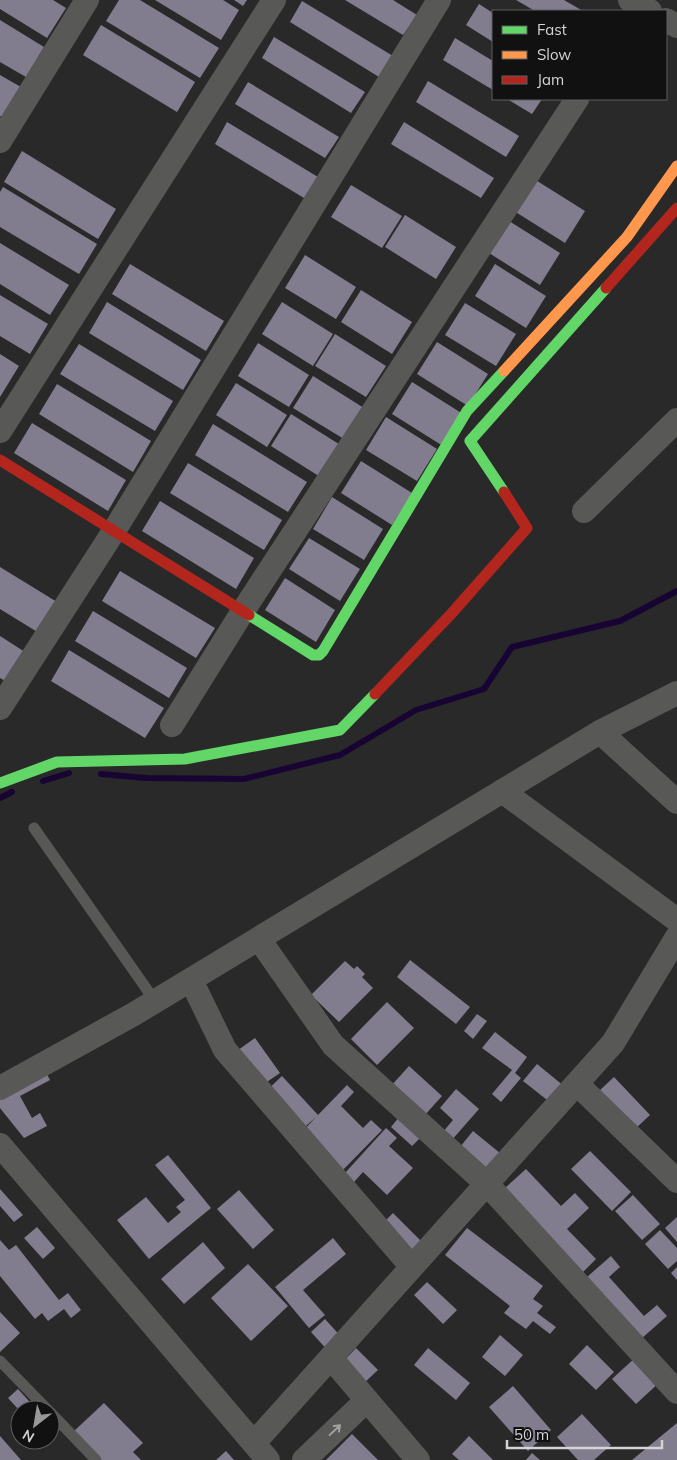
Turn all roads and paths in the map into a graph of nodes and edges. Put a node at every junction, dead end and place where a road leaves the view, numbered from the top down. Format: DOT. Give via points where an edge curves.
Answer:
graph roads {
  1 [pos="87,0"];
  2 [pos="274,0"];
  3 [pos="439,0"];
  4 [pos="576,100"];
  5 [pos="0,141"];
  6 [pos="677,166"];
  7 [pos="677,208"];
  8 [pos="677,420"];
  9 [pos="0,431"];
  10 [pos="0,460"];
  11 [pos="584,511"];
  12 [pos="114,531"];
  13 [pos="243,611"];
  14 [pos="677,693"];
  15 [pos="0,708"];
  16 [pos="172,725"];
  17 [pos="600,732"];
  18 [pos="0,783"];
  19 [pos="502,791"];
  20 [pos="677,802"];
  21 [pos="34,828"];
  22 [pos="677,920"];
  23 [pos="677,937"];
  24 [pos="259,939"];
  25 [pos="190,980"];
  26 [pos="155,1001"];
  27 [pos="576,1084"];
  28 [pos="0,1088"];
  29 [pos="0,1145"];
  30 [pos="677,1181"];
  31 [pos="487,1184"];
  32 [pos="412,1267"];
  33 [pos="331,1358"];
  34 [pos="0,1361"];
  35 [pos="677,1392"];
  36 [pos="38,1400"];
  37 [pos="367,1400"];
  38 [pos="60,1422"];
  39 [pos="259,1454"];
  40 [pos="96,1460"];
  41 [pos="304,1460"];
  42 [pos="418,1460"];
  1 -- 5 [label="street"];
  2 -- 9 [label="street"];
  3 -- 12 [label="street"];
  4 -- 13 [label="street"];
  6 -- 13 [label="street" via="627,237 467,411 323,652 313,655"];
  7 -- 18 [label="street" via="470,441 527,528 452,614 340,730 185,759 58,762"];
  8 -- 11 [label="street"];
  10 -- 12 [label="street"];
  12 -- 13 [label="street"];
  12 -- 15 [label="street"];
  13 -- 16 [label="street"];
  14 -- 17 [label="street"];
  17 -- 19 [label="street"];
  17 -- 20 [label="street"];
  19 -- 22 [label="street"];
  19 -- 24 [label="street"];
  21 -- 26 [label="lane"];
  23 -- 27 [label="street" via="613,1043"];
  24 -- 25 [label="street"];
  24 -- 31 [label="street" via="333,1045"];
  25 -- 26 [label="street"];
  25 -- 32 [label="street" via="225,1050"];
  26 -- 28 [label="street"];
  27 -- 30 [label="street"];
  27 -- 31 [label="street"];
  29 -- 39 [label="street"];
  31 -- 32 [label="street"];
  31 -- 35 [label="street"];
  32 -- 33 [label="street"];
  33 -- 37 [label="street"];
  33 -- 39 [label="street"];
  34 -- 36 [label="lane"];
  41 -- 37 [label="street, one-way"];
  37 -- 42 [label="street"];
  38 -- 40 [label="lane"];
}
